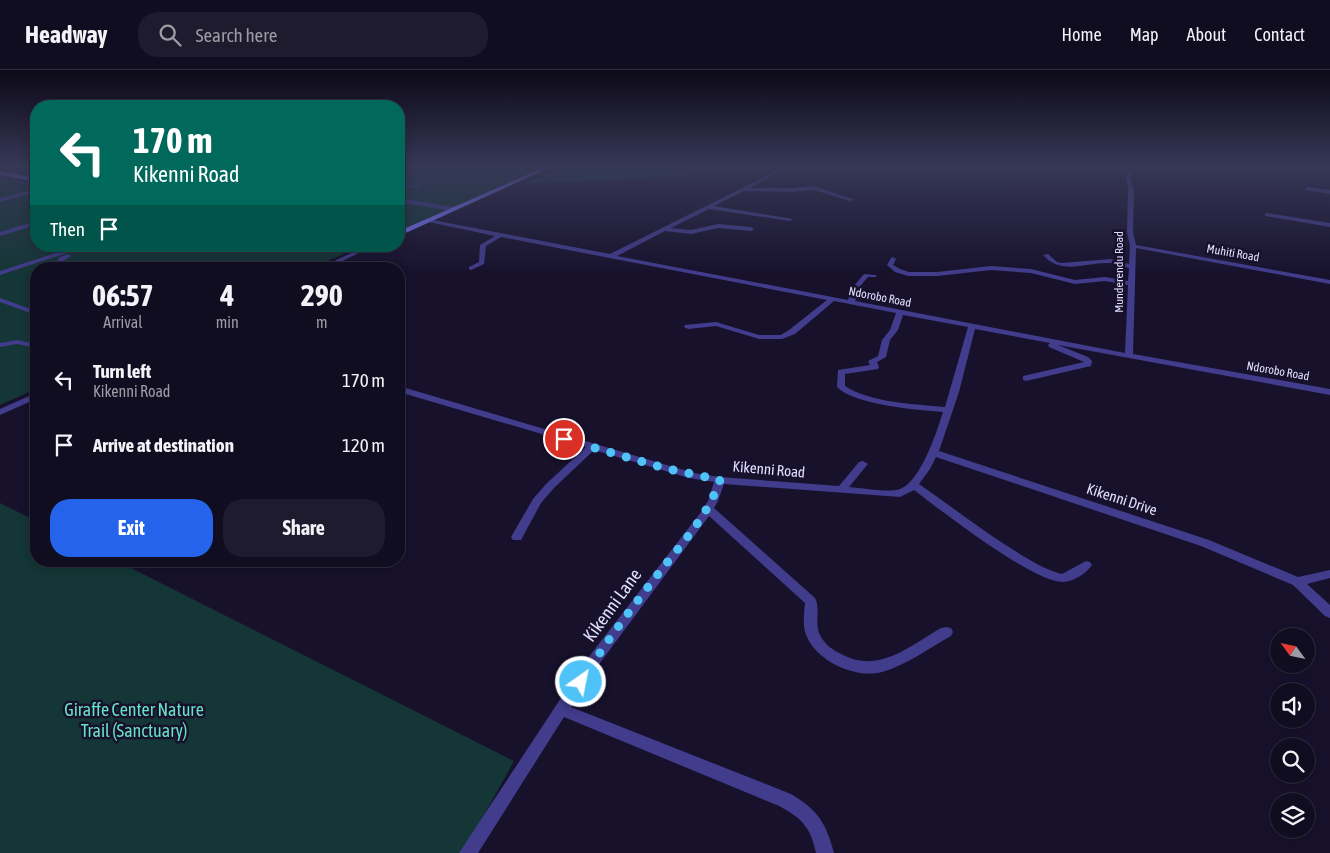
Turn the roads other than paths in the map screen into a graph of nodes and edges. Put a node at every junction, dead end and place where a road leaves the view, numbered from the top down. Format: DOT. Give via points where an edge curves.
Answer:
graph roads {
  1 [pos="408,202"];
  2 [pos="470,202"];
  3 [pos="719,202"];
  4 [pos="1130,202"];
  5 [pos="709,207"];
  6 [pos="453,209"];
  7 [pos="1267,215"];
  8 [pos="790,219"];
  9 [pos="427,221"];
  10 [pos="30,225"];
  11 [pos="1330,225"];
  12 [pos="664,229"];
  13 [pos="751,230"];
  14 [pos="405,231"];
  15 [pos="0,234"];
  16 [pos="500,235"];
  17 [pos="1133,246"];
  18 [pos="74,252"];
  19 [pos="77,252"];
  20 [pos="358,252"];
  21 [pos="1046,255"];
  22 [pos="610,256"];
  23 [pos="892,259"];
  24 [pos="38,262"];
  25 [pos="60,262"];
  26 [pos="336,262"];
  27 [pos="30,264"];
  28 [pos="1132,267"];
  29 [pos="471,268"];
  30 [pos="0,273"];
  31 [pos="874,276"];
  32 [pos="1330,282"];
  33 [pos="1132,284"];
  34 [pos="832,299"];
  35 [pos="0,300"];
  36 [pos="850,303"];
  37 [pos="30,311"];
  38 [pos="900,312"];
  39 [pos="972,326"];
  40 [pos="688,327"];
  41 [pos="1035,337"];
  42 [pos="0,345"];
  43 [pos="30,345"];
  44 [pos="1129,356"];
  45 [pos="1026,378"];
  46 [pos="405,391"];
  47 [pos="1330,392"];
  48 [pos="30,399"];
  49 [pos="948,410"];
  50 [pos="0,412"];
  51 [pos="592,447"];
  52 [pos="934,453"];
  53 [pos="863,464"];
  54 [pos="720,480"];
  55 [pos="915,486"];
  56 [pos="841,490"];
  57 [pos="708,509"];
  58 [pos="517,537"];
  59 [pos="1086,565"];
  60 [pos="1330,574"];
  61 [pos="1297,582"];
  62 [pos="1330,613"];
  63 [pos="946,632"];
  64 [pos="563,710"];
  65 [pos="468,853"];
  66 [pos="825,853"];
  1 -- 6 [label="street"];
  2 -- 6 [label="street"];
  3 -- 5 [label="street"];
  4 -- 17 [label="street, Munderendu Road"];
  5 -- 8 [label="street"];
  5 -- 12 [label="street"];
  6 -- 9 [label="street"];
  7 -- 11 [label="street"];
  9 -- 14 [label="street"];
  9 -- 16 [label="street, Ndorobo Road"];
  10 -- 15 [label="street"];
  12 -- 13 [label="street" via="691,232 718,226"];
  12 -- 22 [label="street"];
  16 -- 22 [label="street, Ndorobo Road"];
  16 -- 29 [label="street" via="483,245 482,264"];
  17 -- 28 [label="street, Munderendu Road"];
  17 -- 32 [label="street, Muhiti Road"];
  18 -- 24 [label="street"];
  19 -- 25 [label="street"];
  20 -- 26 [label="street"];
  21 -- 28 [label="street" via="1061,264 1111,261"];
  22 -- 34 [label="street, Ndorobo Road"];
  23 -- 33 [label="street" via="891,267 910,274 990,268 1034,272 1076,282 1104,279"];
  27 -- 30 [label="street"];
  28 -- 33 [label="street, Munderendu Road"];
  31 -- 36 [label="street" via="866,275 851,293"];
  33 -- 44 [label="street, Munderendu Road"];
  34 -- 36 [label="street, Ndorobo Road"];
  34 -- 40 [label="street" via="782,337 760,337 716,324"];
  35 -- 37 [label="street"];
  36 -- 38 [label="street, Ndorobo Road"];
  38 -- 39 [label="street, Ndorobo Road"];
  38 -- 49 [label="street" via="894,330 886,340 882,357 872,361 875,367 842,370 841,387 850,393 906,406"];
  39 -- 41 [label="street, Ndorobo Road"];
  39 -- 49 [label="street"];
  41 -- 44 [label="street, Ndorobo Road"];
  41 -- 45 [label="street" via="1089,363"];
  42 -- 43 [label="street" via="17,342"];
  44 -- 47 [label="street, Ndorobo Road"];
  46 -- 51 [label="street, Kikenni Road"];
  48 -- 50 [label="street"];
  49 -- 52 [label="street"];
  51 -- 54 [label="street, Kikenni Road"];
  51 -- 58 [label="street" via="537,501"];
  52 -- 55 [label="street"];
  52 -- 61 [label="street, Kikenni Drive" via="1205,543"];
  53 -- 56 [label="street"];
  54 -- 56 [label="street, Kikenni Road"];
  54 -- 57 [label="street, Kikenni Lane"];
  55 -- 56 [label="street, Kikenni Road" via="908,493 900,494"];
  55 -- 59 [label="street" via="1045,574 1061,578"];
  57 -- 63 [label="street" via="811,601 812,634 820,648 850,664 870,669 883,666"];
  57 -- 64 [label="street, Kikenni Lane" via="589,667"];
  60 -- 61 [label="street"];
  61 -- 62 [label="street"];
  64 -- 65 [label="street, Kikenni Lane"];
  64 -- 66 [label="street" via="800,808 813,820"];
}
